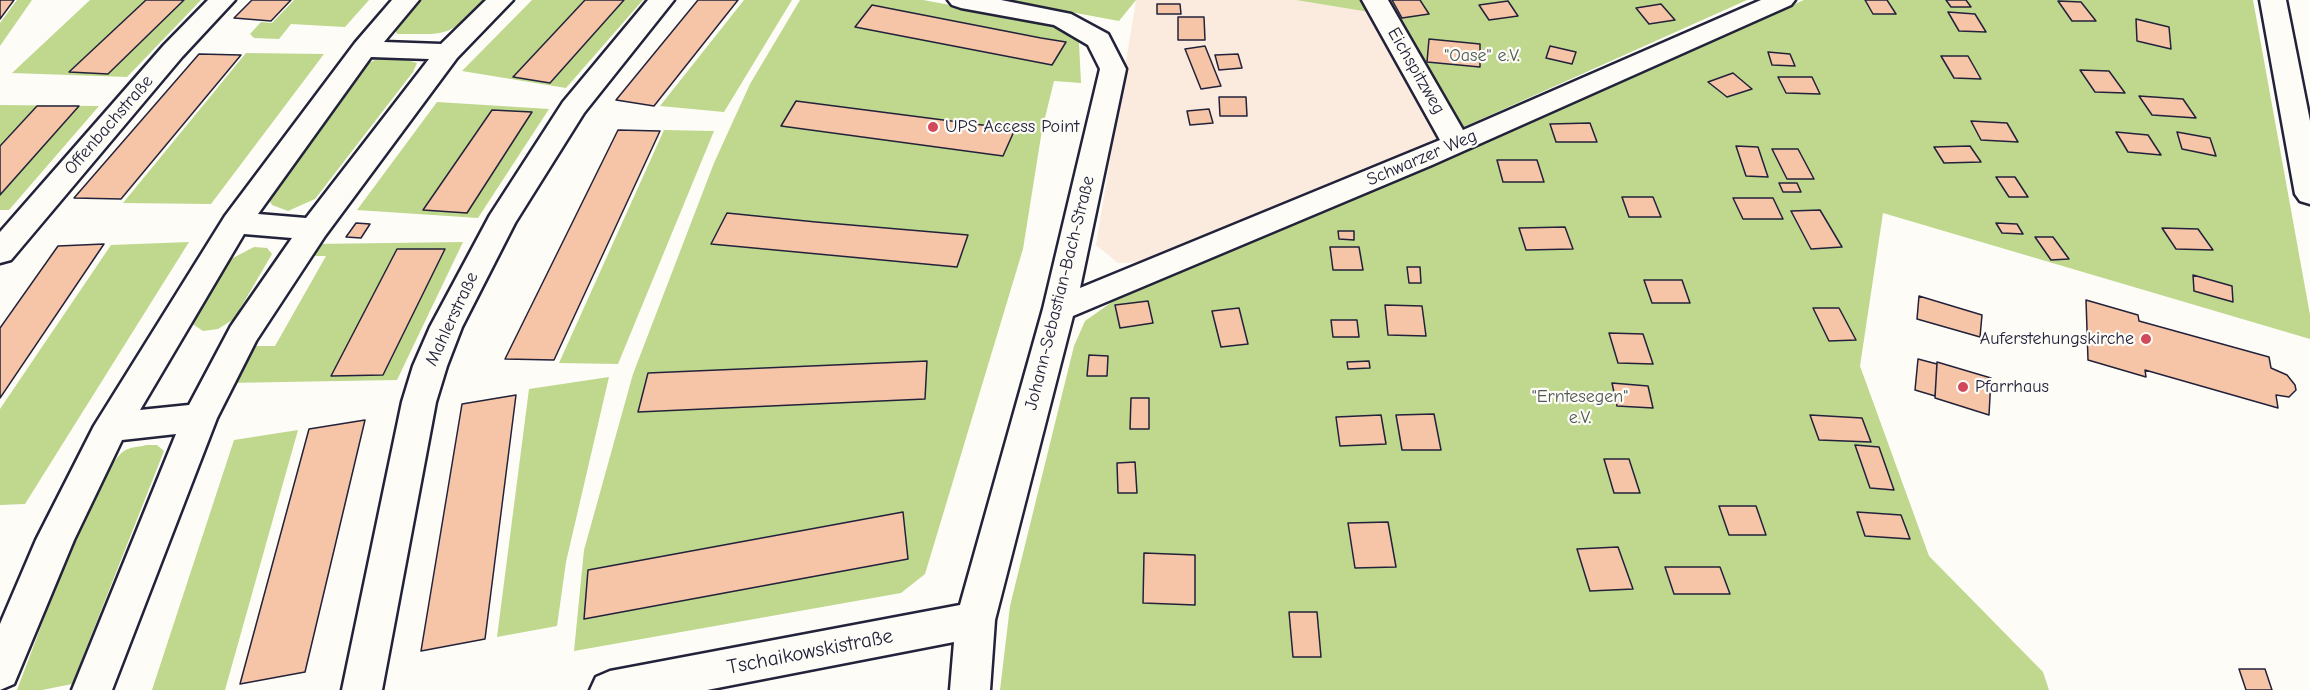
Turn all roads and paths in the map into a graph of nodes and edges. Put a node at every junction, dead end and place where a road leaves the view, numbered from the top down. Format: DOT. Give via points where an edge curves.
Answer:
graph roads {
  1 [pos="222,0"];
  2 [pos="406,0"];
  3 [pos="500,0"];
  4 [pos="661,0"];
  5 [pos="961,0"];
  6 [pos="1375,0"];
  7 [pos="1782,0"];
  8 [pos="2273,0"];
  9 [pos="364,49"];
  10 [pos="448,52"];
  11 [pos="2299,68"];
  12 [pos="1456,143"];
  13 [pos="2310,194"];
  14 [pos="236,224"];
  15 [pos="314,229"];
  16 [pos="0,252"];
  17 [pos="1059,309"];
  18 [pos="200,418"];
  19 [pos="112,427"];
  20 [pos="975,620"];
  21 [pos="0,671"];
  22 [pos="93,690"];
  23 [pos="362,690"];
  24 [pos="610,690"];
  25 [pos="970,690"];
  1 -- 16 [label="street, Offenbachstraße" via="173,51"];
  2 -- 9 [label="street"];
  3 -- 10 [label="street"];
  4 -- 23 [label="street, Mahlerstraße" via="573,108 496,231 446,327 419,402"];
  5 -- 17 [label="street, Johann-Sebastian-Bach-Straße" via="1062,20 1099,40 1113,69"];
  6 -- 12 [label="street, Eichspitzweg"];
  7 -- 12 [label="street, Schwarzer Weg"];
  8 -- 11 [label="street"];
  9 -- 10 [label="street"];
  9 -- 14 [label="street"];
  10 -- 15 [label="street"];
  11 -- 13 [label="street"];
  12 -- 17 [label="street, Schwarzer Weg"];
  14 -- 15 [label="street"];
  14 -- 19 [label="street"];
  15 -- 18 [label="street" via="243,335"];
  17 -- 20 [label="street, Johann-Sebastian-Bach-Straße"];
  18 -- 19 [label="street"];
  18 -- 22 [label="street"];
  19 -- 21 [label="street" via="55,540"];
  20 -- 24 [label="street, Tschaikowskistraße"];
  20 -- 25 [label="street, Johann-Sebastian-Bach-Straße"];
}
